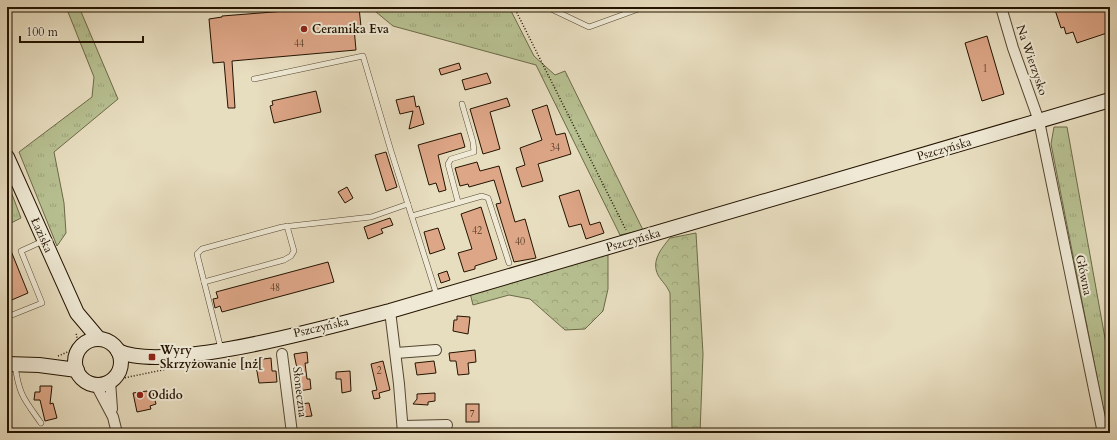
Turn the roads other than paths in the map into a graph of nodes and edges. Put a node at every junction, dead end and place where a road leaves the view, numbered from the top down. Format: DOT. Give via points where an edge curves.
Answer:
graph roads {
  1 [pos="547,7"];
  2 [pos="644,7"];
  3 [pos="1001,7"];
  4 [pos="254,79"];
  5 [pos="1110,100"];
  6 [pos="462,104"];
  7 [pos="1040,121"];
  8 [pos="7,157"];
  9 [pos="458,202"];
  10 [pos="408,204"];
  11 [pos="412,216"];
  12 [pos="287,226"];
  13 [pos="44,241"];
  14 [pos="509,263"];
  15 [pos="204,282"];
  16 [pos="437,297"];
  17 [pos="390,311"];
  18 [pos="77,313"];
  19 [pos="7,317"];
  20 [pos="99,339"];
  21 [pos="80,349"];
  22 [pos="221,350"];
  23 [pos="436,350"];
  24 [pos="118,351"];
  25 [pos="396,353"];
  26 [pos="282,354"];
  27 [pos="152,357"];
  28 [pos="11,364"];
  29 [pos="39,365"];
  30 [pos="77,370"];
  31 [pos="119,370"];
  32 [pos="110,381"];
  33 [pos="96,385"];
  34 [pos="112,417"];
  35 [pos="42,423"];
  36 [pos="447,425"];
  37 [pos="403,429"];
  38 [pos="117,433"];
  39 [pos="292,433"];
  40 [pos="1103,433"];
  1 -- 2 [label="lane" via="589,28"];
  3 -- 7 [label="street, Na Wierzysko"];
  4 -- 10 [label="lane" via="364,56"];
  5 -- 7 [label="main road, Pszczyńska"];
  6 -- 9 [label="lane" via="474,152 451,159 448,164"];
  7 -- 16 [label="main road, Pszczyńska"];
  7 -- 40 [label="street, Główna"];
  8 -- 13 [label="main road, Łaziska"];
  9 -- 11 [label="lane"];
  9 -- 14 [label="lane" via="482,196 488,198"];
  10 -- 11 [label="lane"];
  10 -- 12 [label="lane" via="371,216"];
  11 -- 16 [label="lane"];
  12 -- 15 [label="lane" via="294,251 291,256"];
  12 -- 15 [label="lane" via="202,249 197,254"];
  13 -- 18 [label="main road, Łaziska"];
  13 -- 19 [label="lane" via="21,251 42,303"];
  15 -- 22 [label="lane"];
  16 -- 17 [label="main road, Pszczyńska"];
  17 -- 22 [label="main road, Pszczyńska"];
  17 -- 25 [label="street"];
  18 -- 20 [label="main road, Łaziska"];
  18 -- 21 [label="main road, Łaziska"];
  20 -- 21 [label="main road" via="87,342"];
  20 -- 24 [label="main road" via="108,342"];
  21 -- 29 [label="main road" via="68,358"];
  21 -- 30 [label="main road" via="75,364"];
  22 -- 27 [label="main road, Pszczyńska" via="202,354"];
  23 -- 25 [label="street"];
  24 -- 27 [label="main road, Pszczyńska"];
  24 -- 31 [label="main road" via="121,360"];
  25 -- 37 [label="street"];
  26 -- 39 [label="street, Słoneczna"];
  27 -- 31 [label="main road, Pszczyńska"];
  28 -- 29 [label="main road"];
  28 -- 35 [label="lane" via="22,397"];
  29 -- 30 [label="main road"];
  30 -- 33 [label="main road" via="84,380"];
  31 -- 32 [label="main road"];
  32 -- 33 [label="main road"];
  32 -- 34 [label="street"];
  33 -- 34 [label="street"];
  34 -- 38 [label="street"];
  36 -- 37 [label="street"];
}
